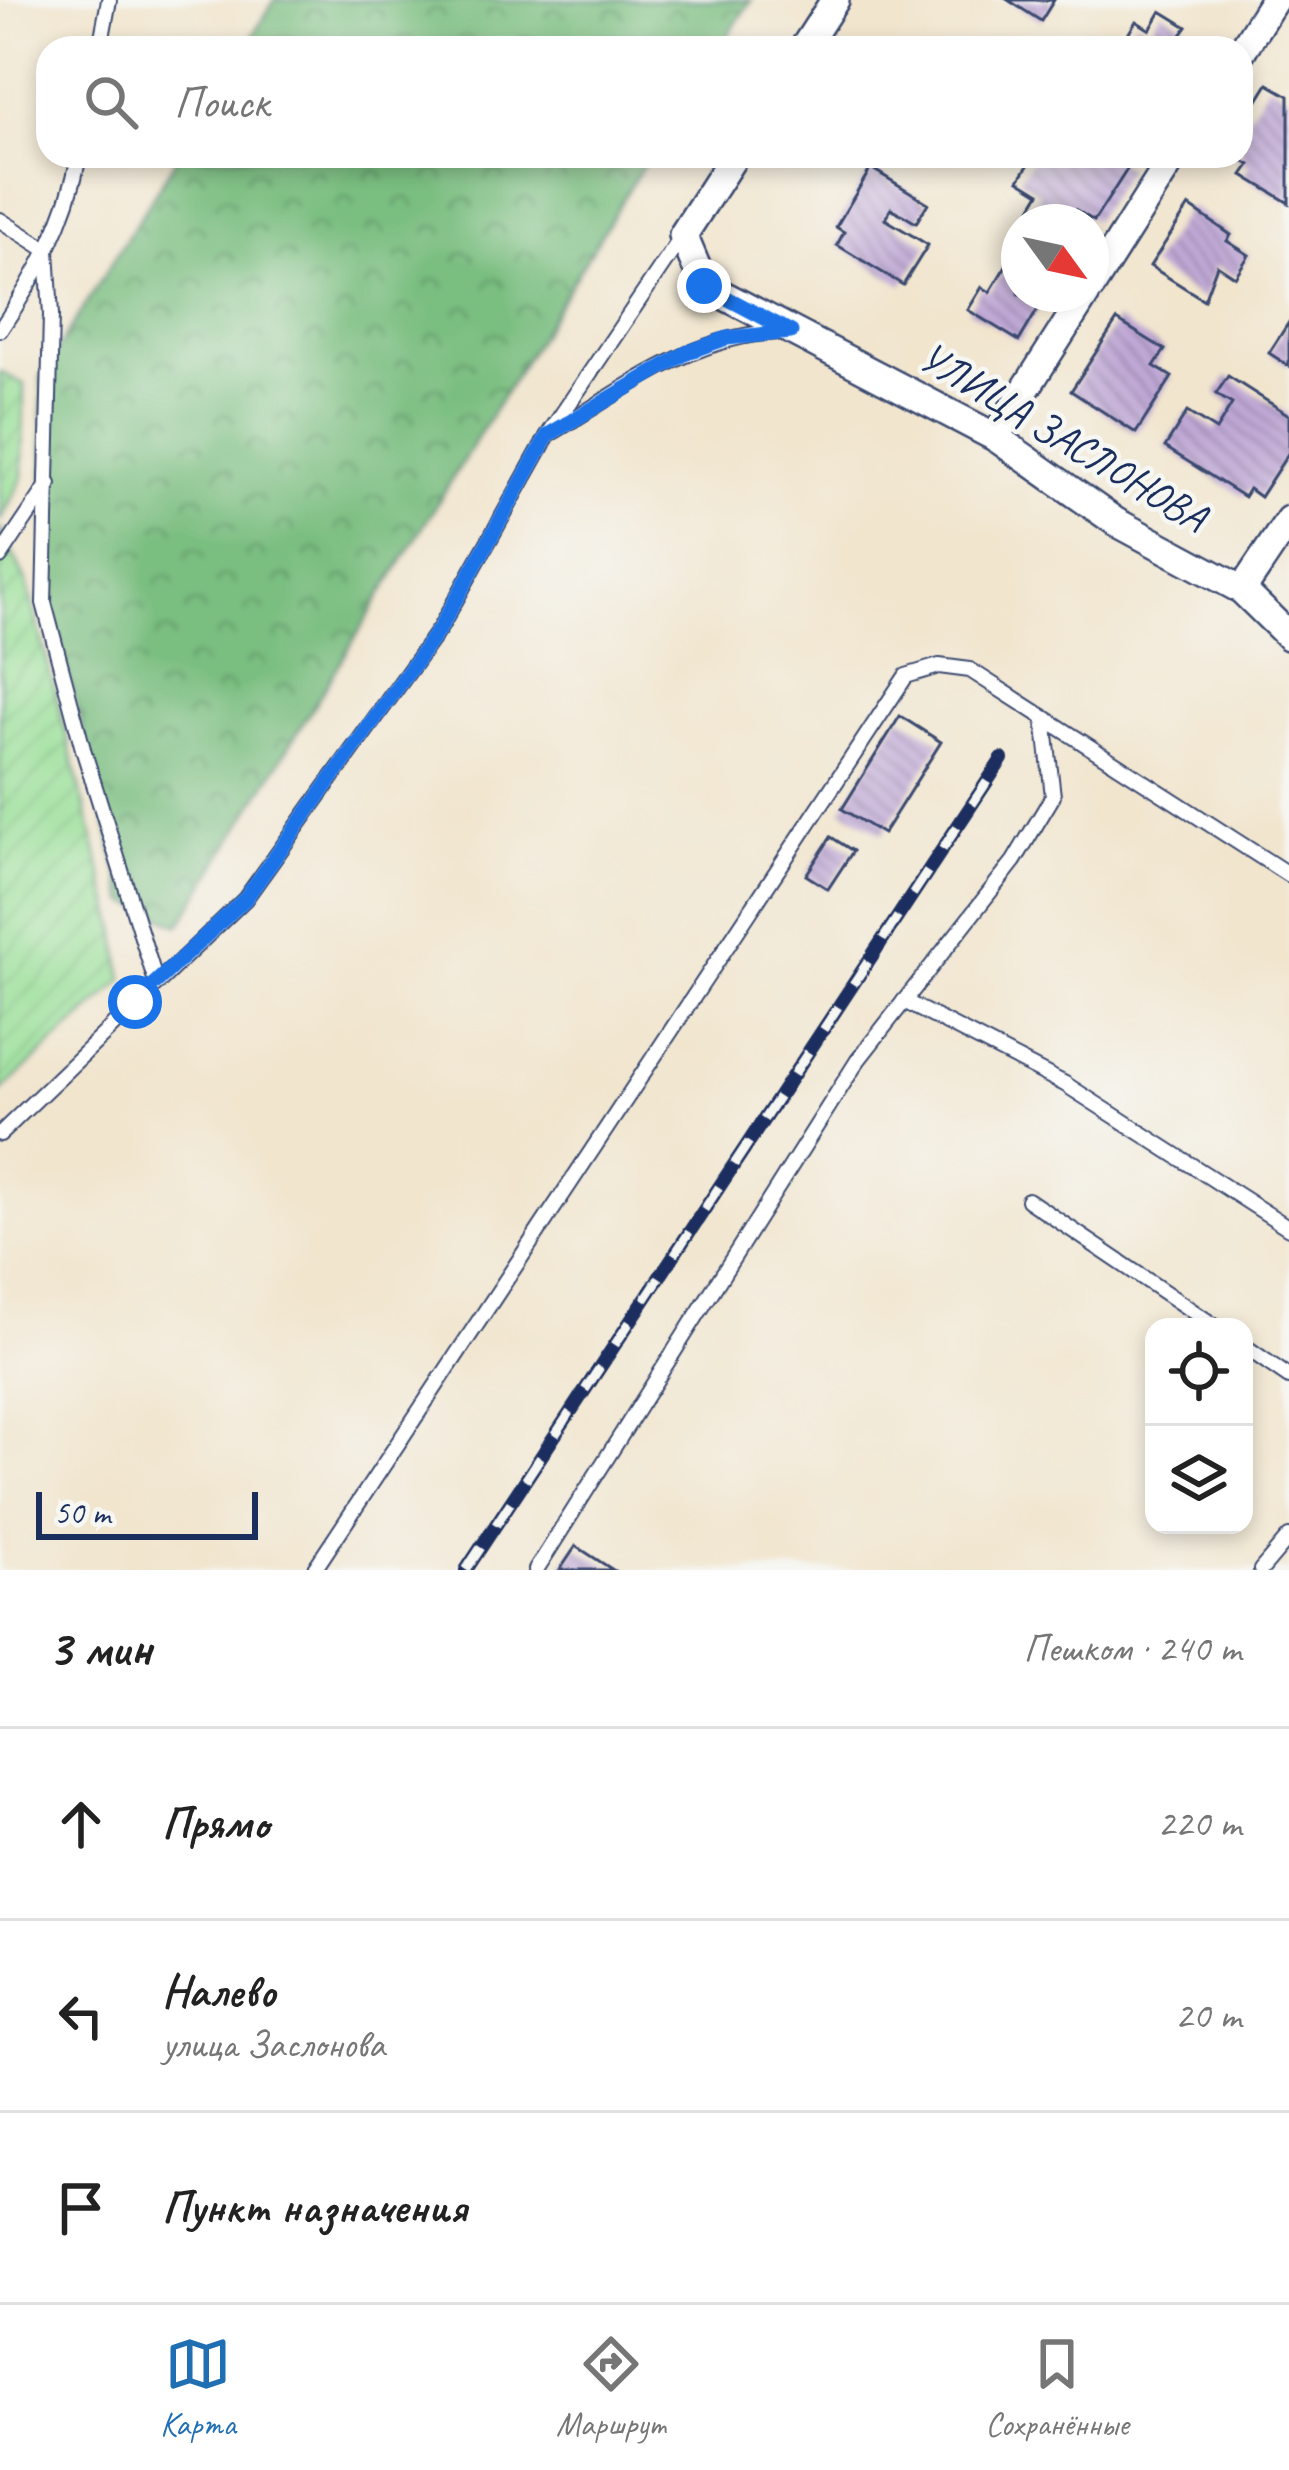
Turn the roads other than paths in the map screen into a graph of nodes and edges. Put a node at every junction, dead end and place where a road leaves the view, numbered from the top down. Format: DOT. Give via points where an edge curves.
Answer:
graph roads {
  1 [pos="99,0"];
  2 [pos="109,0"];
  3 [pos="835,0"];
  4 [pos="1274,0"];
  5 [pos="105,20"];
  6 [pos="102,36"];
  7 [pos="812,36"];
  8 [pos="1251,36"];
  9 [pos="77,168"];
  10 [pos="726,168"];
  11 [pos="1166,168"];
  12 [pos="0,220"];
  13 [pos="683,235"];
  14 [pos="46,250"];
  15 [pos="1109,258"];
  16 [pos="1075,312"];
  17 [pos="0,331"];
  18 [pos="791,332"];
  19 [pos="548,435"];
  20 [pos="995,436"];
  21 [pos="49,484"];
  22 [pos="1289,520"];
  23 [pos="0,557"];
  24 [pos="1242,590"];
  25 [pos="1289,636"];
  26 [pos="1044,718"];
  27 [pos="1289,875"];
  28 [pos="156,982"];
  29 [pos="904,1001"];
  30 [pos="0,1135"];
  31 [pos="1028,1200"];
  32 [pos="1289,1228"];
  33 [pos="1203,1318"];
  34 [pos="1253,1352"];
  35 [pos="1289,1377"];
  36 [pos="1289,1537"];
  37 [pos="314,1570"];
  38 [pos="536,1570"];
  39 [pos="1261,1570"];
  1 -- 5 [label="lane"];
  2 -- 5 [label="lane"];
  3 -- 7 [label="street"];
  4 -- 8 [label="street"];
  5 -- 6 [label="lane"];
  9 -- 14 [label="lane"];
  10 -- 13 [label="street"];
  11 -- 15 [label="street"];
  12 -- 14 [label="lane"];
  13 -- 18 [label="street, УЛИЦА ЗАСЛОНОВА" via="704,286"];
  13 -- 19 [label="lane"];
  14 -- 17 [label="lane"];
  14 -- 21 [label="lane"];
  16 -- 20 [label="street"];
  18 -- 19 [label="lane" via="727,338 688,352"];
  18 -- 20 [label="street, УЛИЦА ЗАСЛОНОВА"];
  19 -- 28 [label="lane" via="440,628 353,750 245,899"];
  20 -- 24 [label="street, УЛИЦА ЗАСЛОНОВА" via="1116,522"];
  21 -- 23 [label="lane"];
  21 -- 28 [label="lane" via="44,603"];
  22 -- 24 [label="street"];
  24 -- 25 [label="street, УЛИЦА ЗАСЛОНОВА"];
  26 -- 27 [label="lane"];
  26 -- 29 [label="lane" via="1053,796 1014,861"];
  26 -- 37 [label="lane" via="970,670 939,666 906,676"];
  28 -- 30 [label="lane"];
  29 -- 32 [label="lane" via="1065,1084"];
  29 -- 38 [label="lane" via="845,1080"];
  31 -- 33 [label="lane"];
  34 -- 35 [label="lane"];
  36 -- 39 [label="lane"];
}
